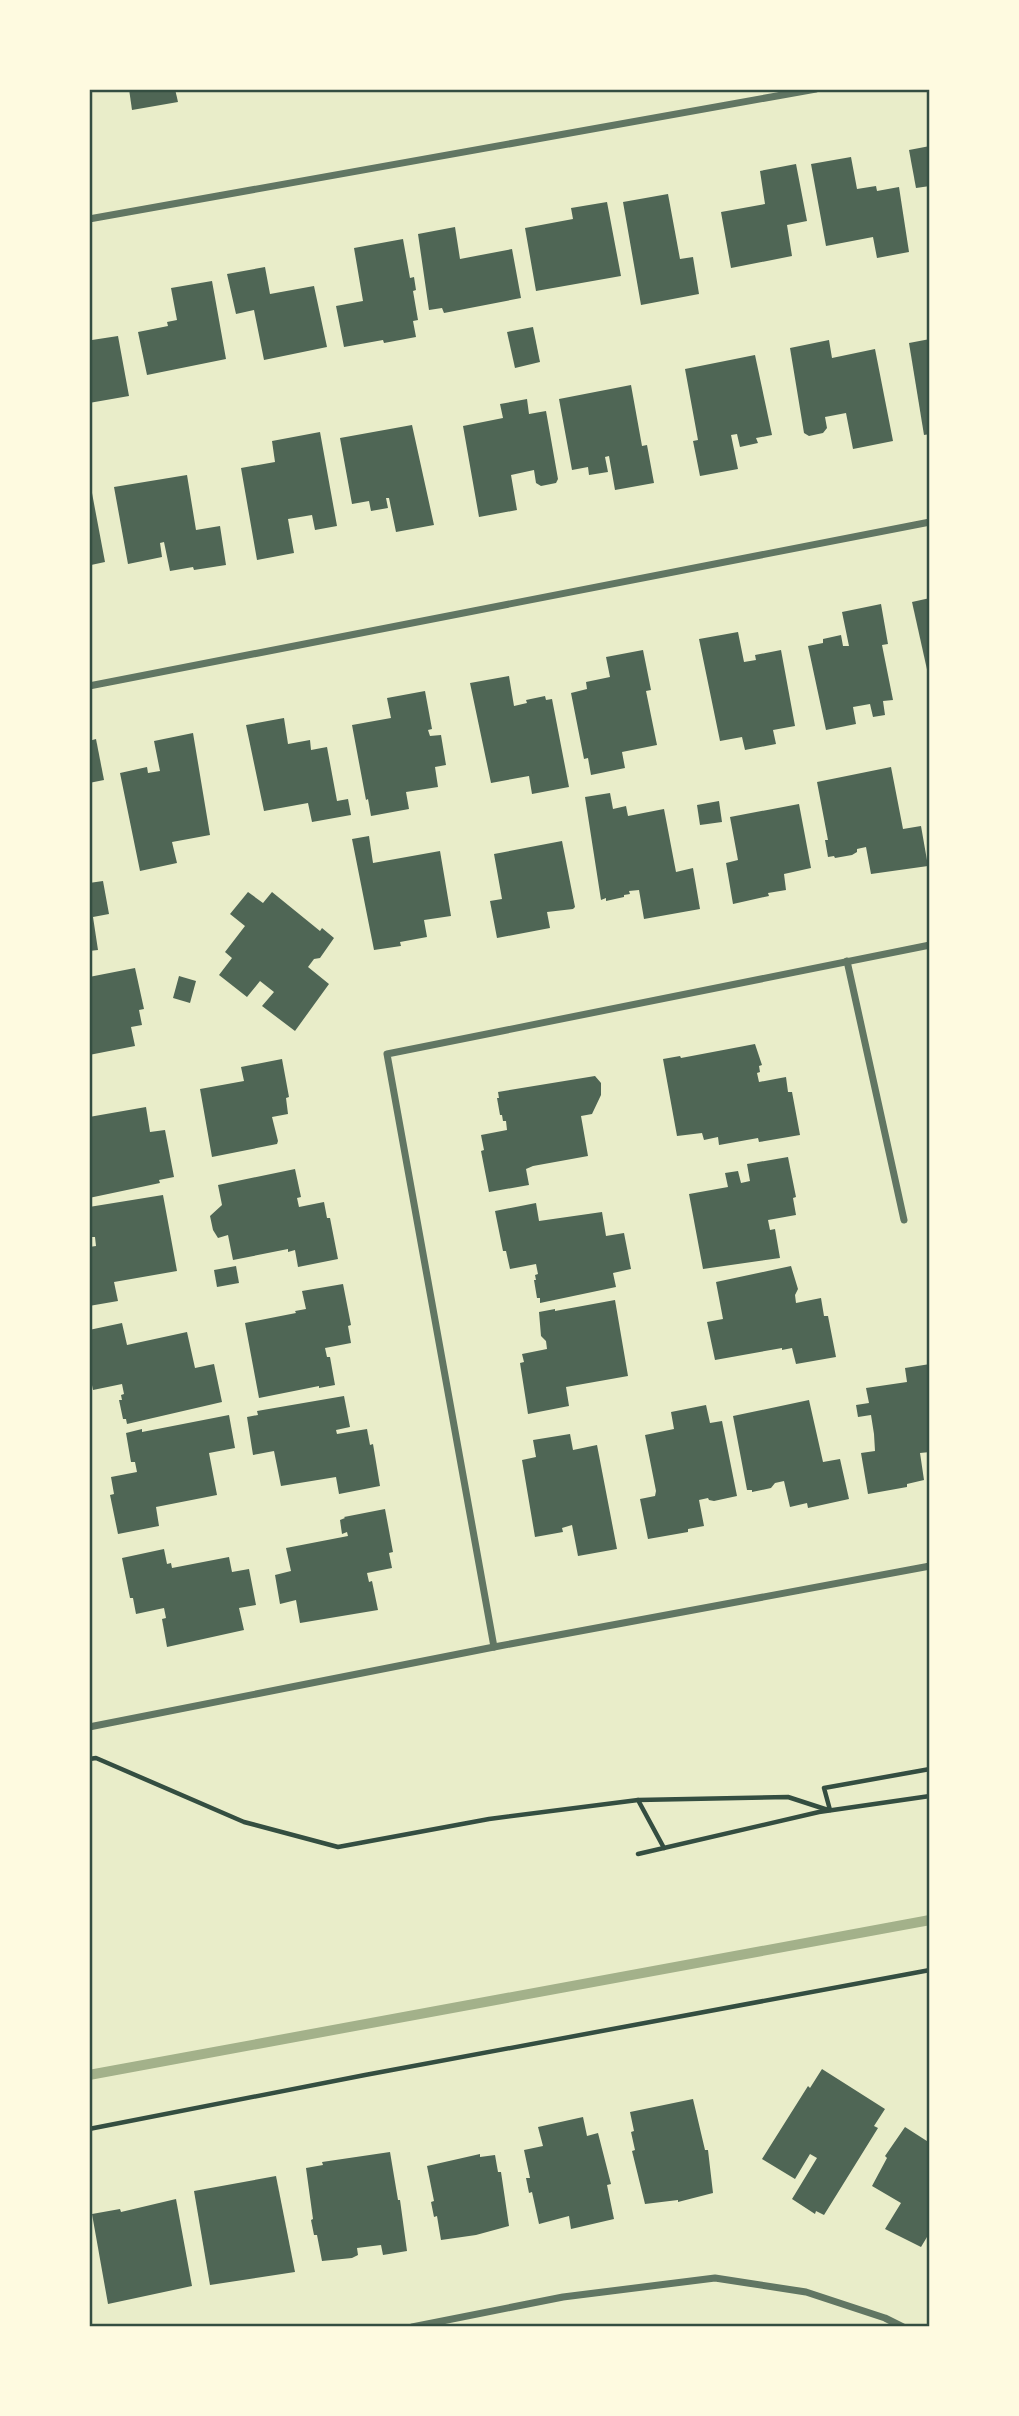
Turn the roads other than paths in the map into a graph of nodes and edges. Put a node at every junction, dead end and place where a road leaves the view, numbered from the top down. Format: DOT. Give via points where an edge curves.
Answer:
graph roads {
  1 [pos="816,89"];
  2 [pos="89,219"];
  3 [pos="930,522"];
  4 [pos="89,686"];
  5 [pos="930,945"];
  6 [pos="847,961"];
  7 [pos="904,1220"];
  8 [pos="930,1566"];
  9 [pos="494,1647"];
  10 [pos="89,1727"];
  11 [pos="885,2318"];
  12 [pos="412,2327"];
  13 [pos="881,2327"];
  14 [pos="903,2327"];
  1 -- 2 [label="street"];
  3 -- 4 [label="street"];
  5 -- 6 [label="street"];
  6 -- 7 [label="street"];
  6 -- 9 [label="street" via="387,1054"];
  8 -- 9 [label="street"];
  9 -- 10 [label="street"];
  11 -- 12 [label="street" via="806,2292 715,2278 564,2297"];
  11 -- 13 [label="street"];
  11 -- 14 [label="street"];
}
